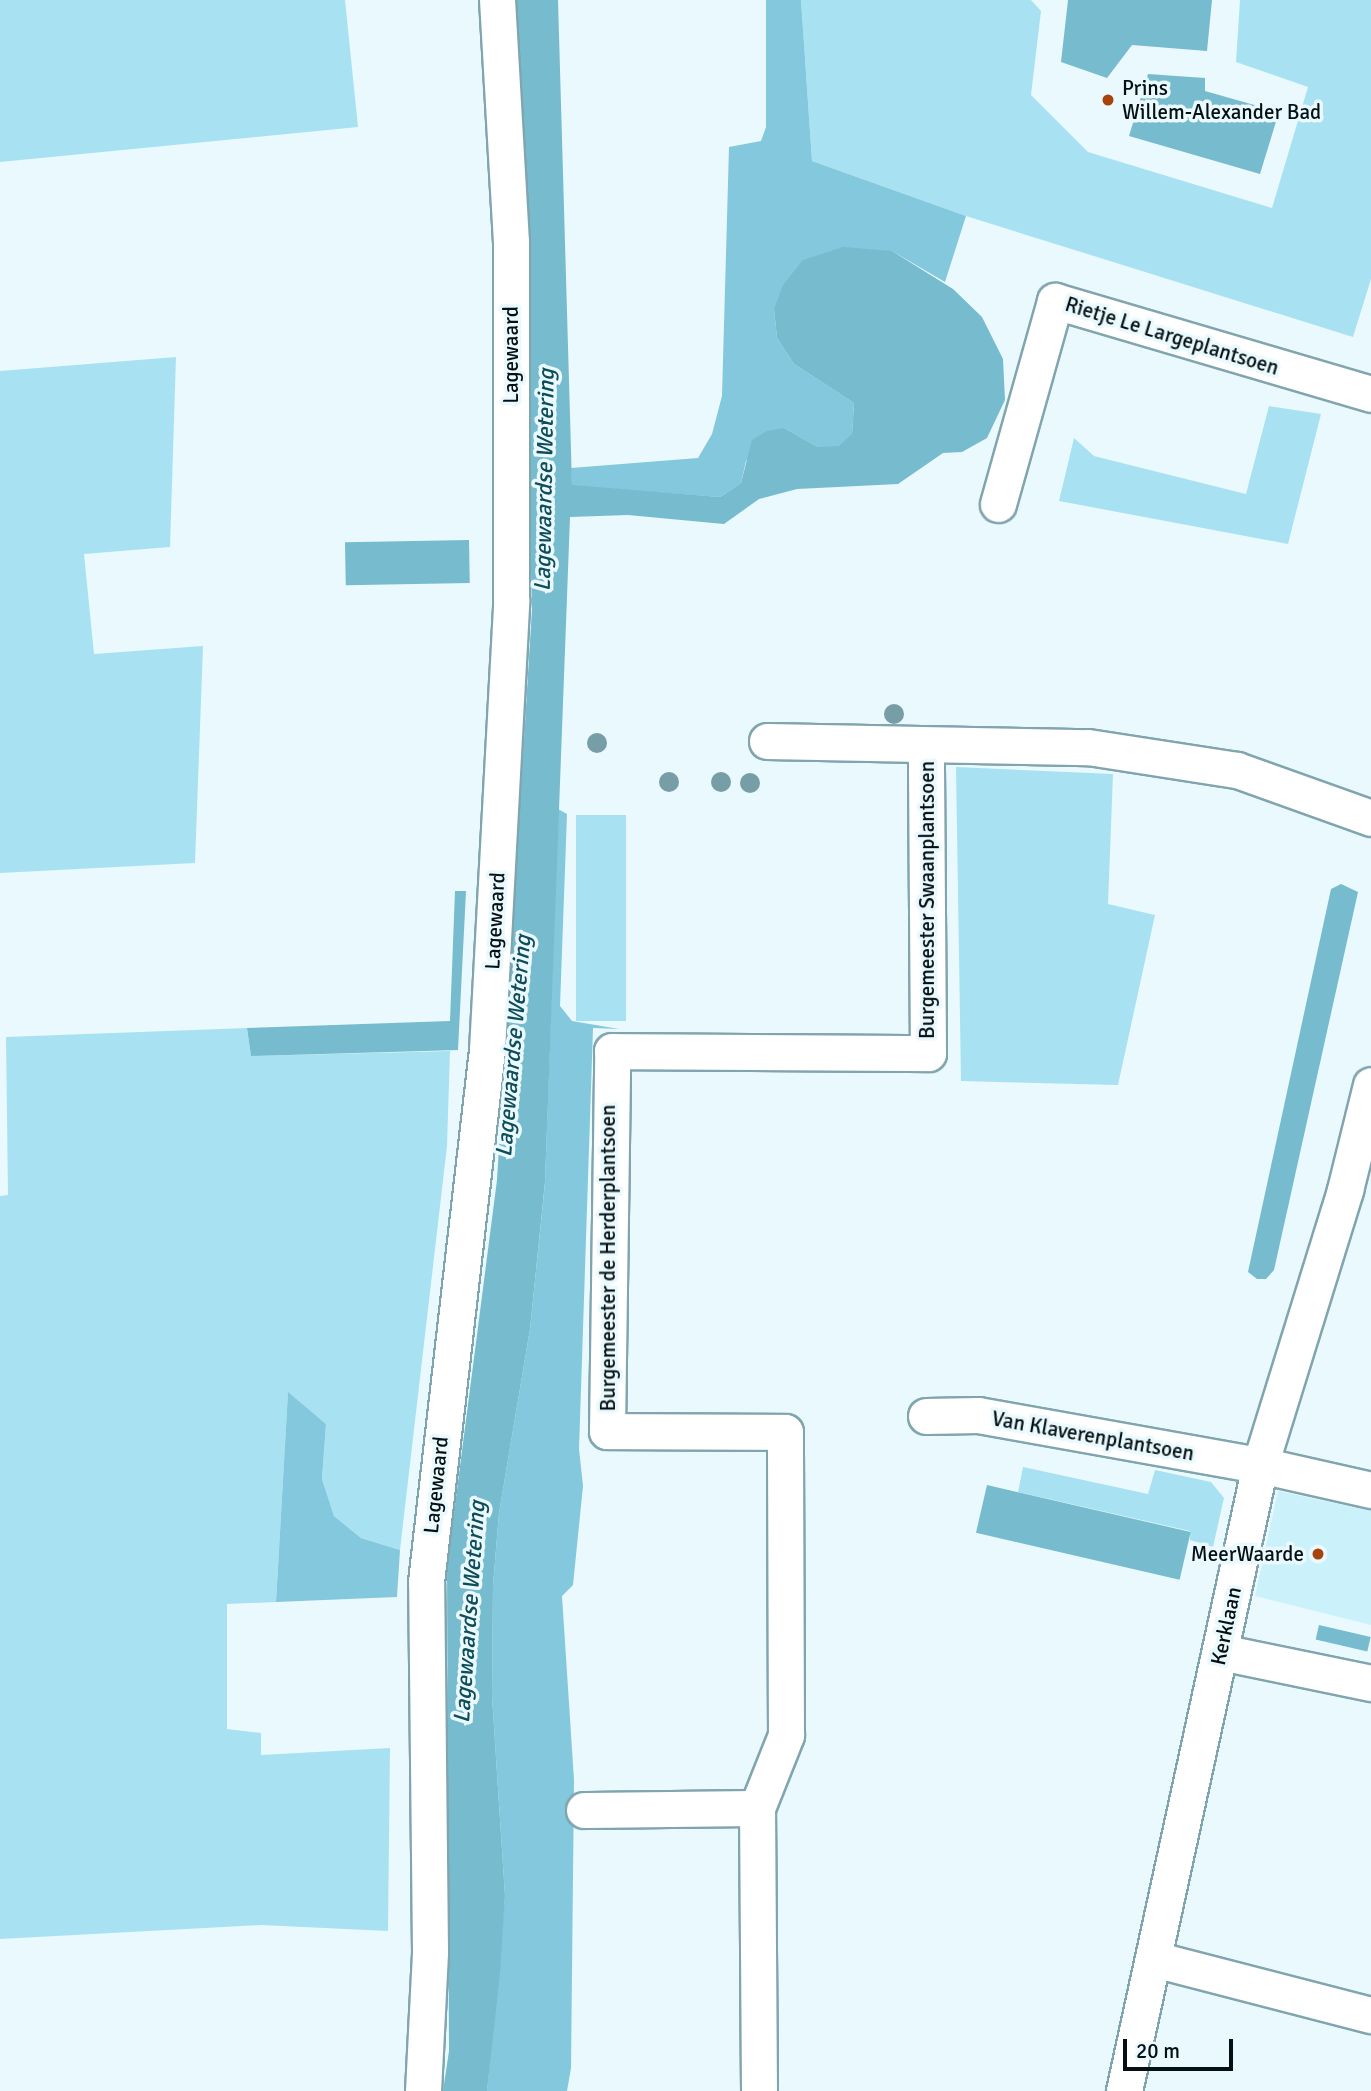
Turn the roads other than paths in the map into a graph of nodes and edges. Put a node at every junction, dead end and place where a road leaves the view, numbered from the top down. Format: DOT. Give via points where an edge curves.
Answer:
graph roads {
  1 [pos="497,0"];
  2 [pos="1371,394"];
  3 [pos="998,504"];
  4 [pos="766,741"];
  5 [pos="926,746"];
  6 [pos="1371,818"];
  7 [pos="634,1051"];
  8 [pos="1371,1085"];
  9 [pos="1358,1192"];
  10 [pos="926,1416"];
  11 [pos="1260,1465"];
  12 [pos="1371,1490"];
  13 [pos="1220,1652"];
  14 [pos="1371,1683"];
  15 [pos="757,1808"];
  16 [pos="584,1810"];
  17 [pos="1154,1959"];
  18 [pos="1371,2015"];
  19 [pos="423,2091"];
  20 [pos="759,2091"];
  21 [pos="1124,2091"];
  1 -- 19 [label="street, Lagewaard" via="511,242 511,600 487,1050 426,1581 430,1951"];
  2 -- 3 [label="street, Rietje Le Largeplantsoen" via="1055,301"];
  4 -- 5 [label="street, Burgemeester Swaanplantsoen"];
  5 -- 6 [label="street, Burgemeester Swaanplantsoen" via="1088,747 1237,770"];
  5 -- 7 [label="street, Burgemeester Swaanplantsoen" via="928,1053"];
  7 -- 15 [label="street, Burgemeester de Herderplantsoen" via="612,1051 607,1431 785,1432 786,1735"];
  8 -- 9 [label="street, Kerklaan"];
  9 -- 11 [label="street, Kerklaan"];
  10 -- 11 [label="street, Van Klaverenplantsoen" via="978,1415"];
  11 -- 12 [label="street, Van Klaverenplantsoen"];
  11 -- 13 [label="street, Kerklaan"];
  13 -- 14 [label="street"];
  13 -- 17 [label="street, Kerklaan"];
  15 -- 16 [label="street"];
  15 -- 20 [label="street, Burgemeester de Herderplantsoen"];
  17 -- 18 [label="street"];
  17 -- 21 [label="street, Kerklaan"];
}
